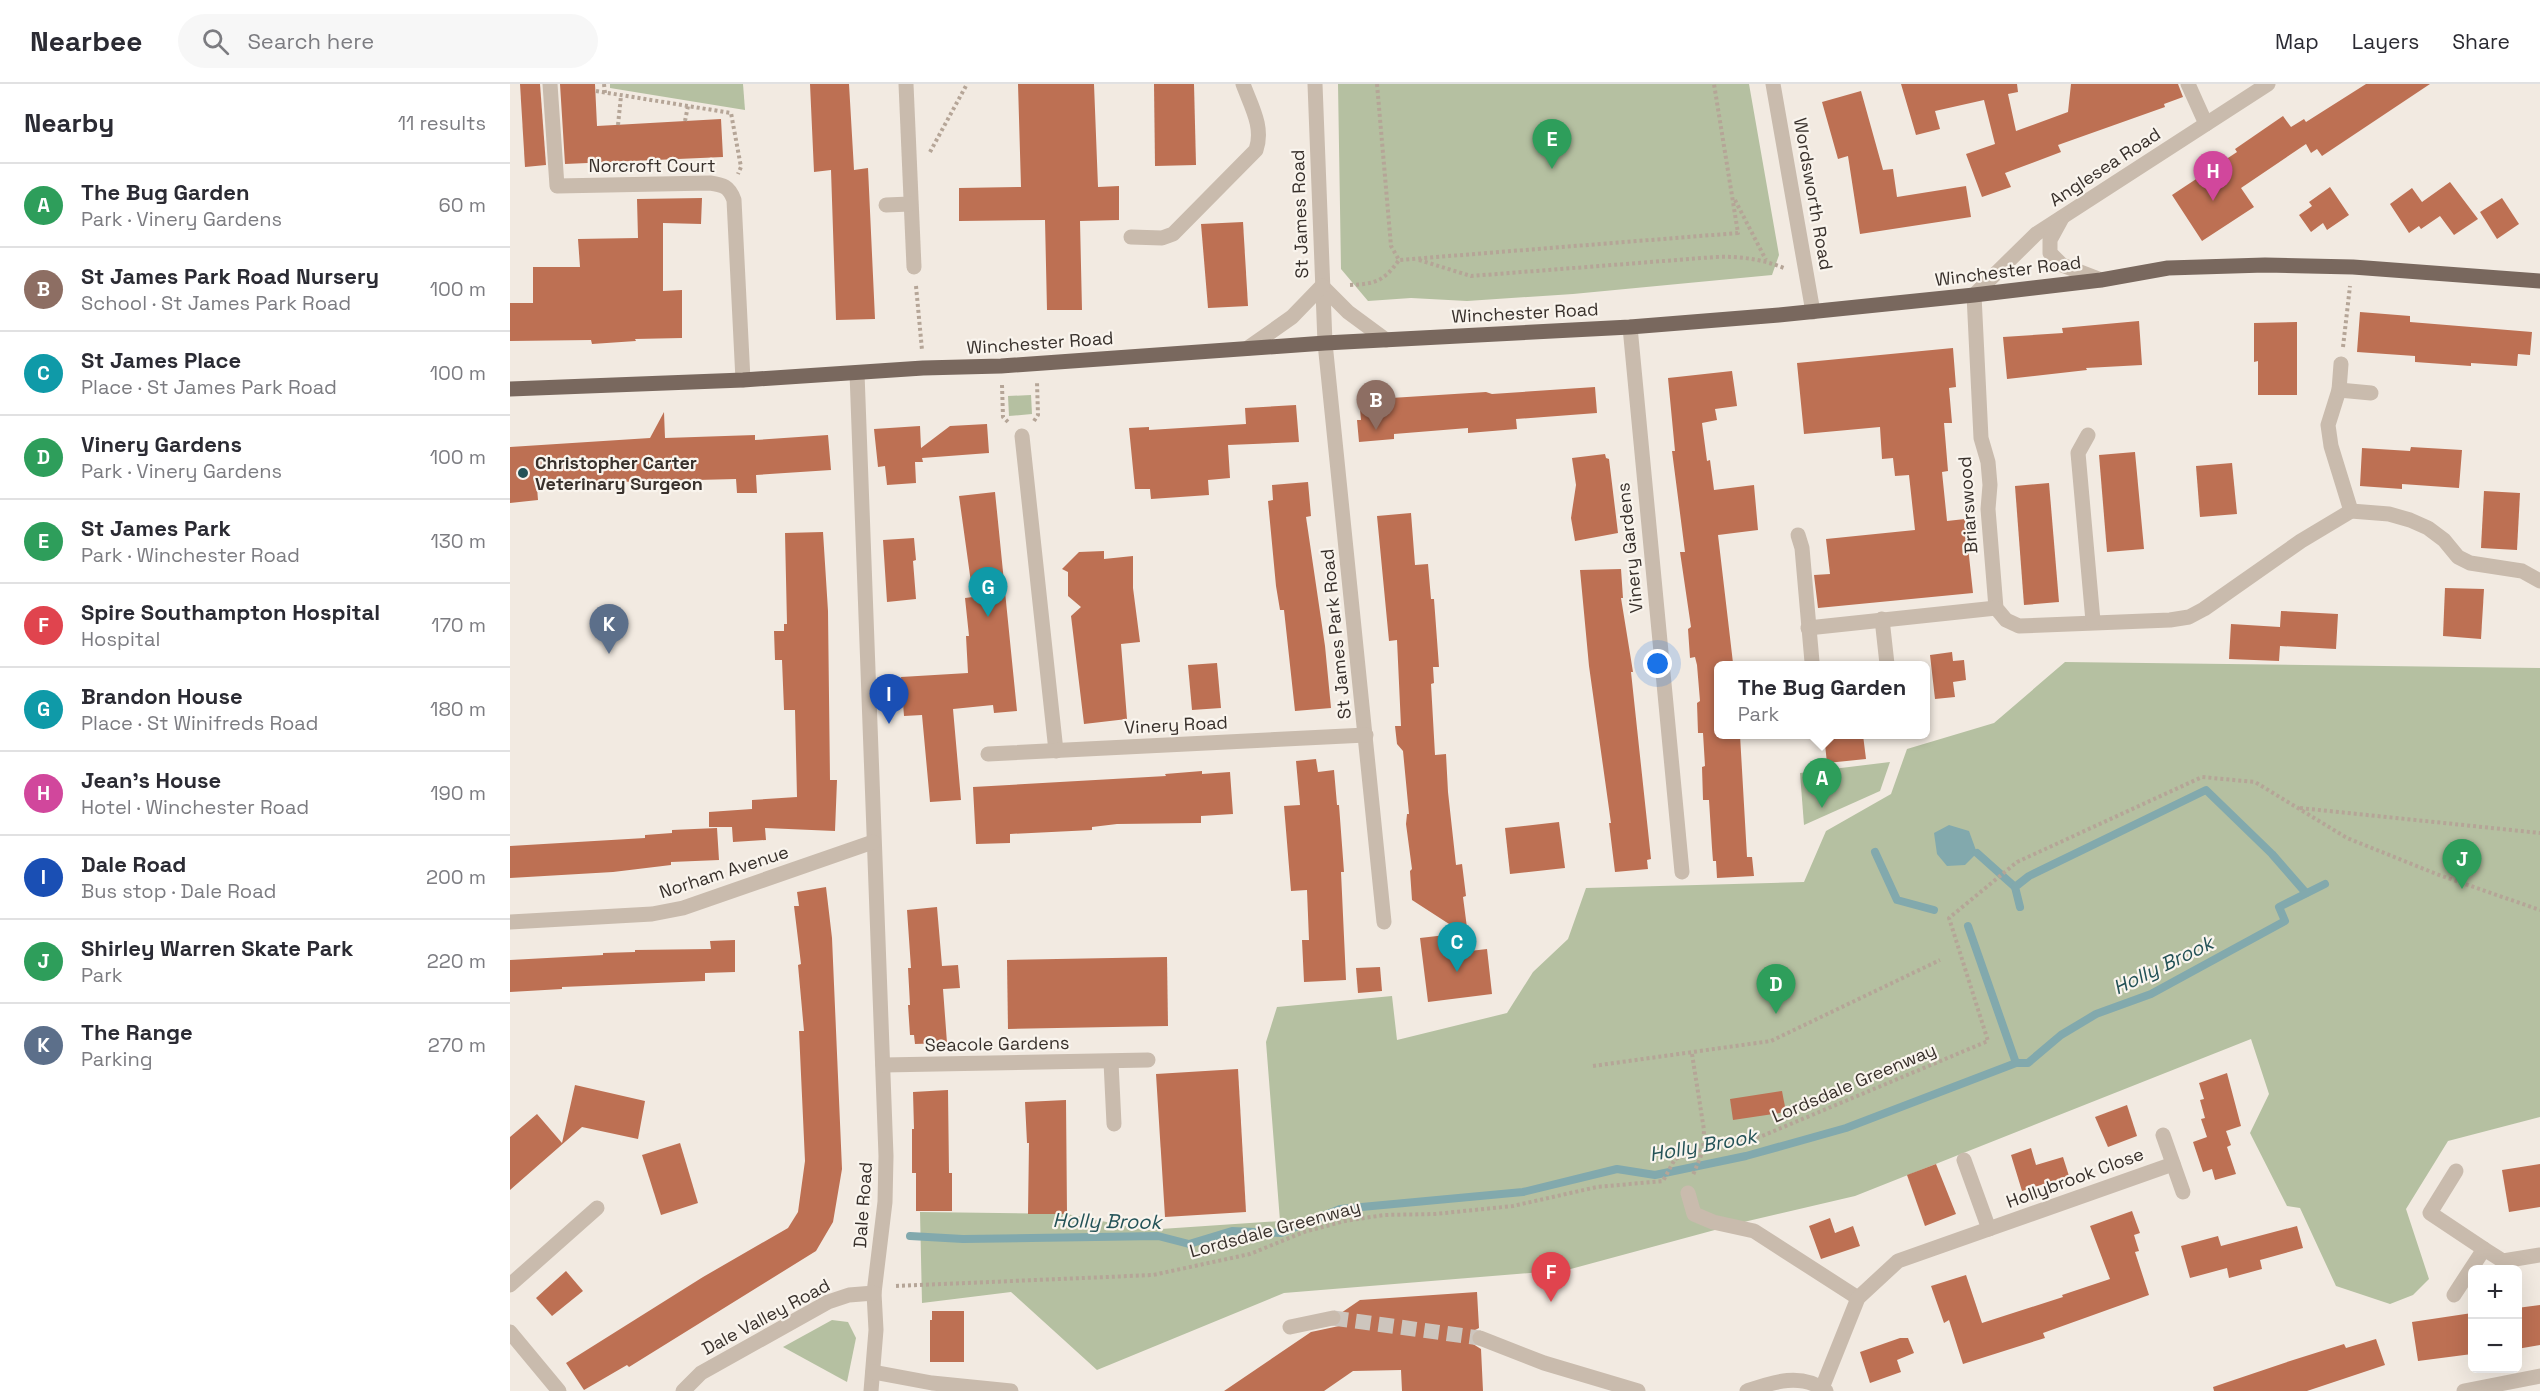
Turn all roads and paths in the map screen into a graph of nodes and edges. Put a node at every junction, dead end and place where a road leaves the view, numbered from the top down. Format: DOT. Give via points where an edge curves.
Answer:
graph roads {
  1 [pos="550,84"];
  2 [pos="604,84"];
  3 [pos="906,84"];
  4 [pos="967,84"];
  5 [pos="1243,84"];
  6 [pos="1315,84"];
  7 [pos="1377,84"];
  8 [pos="1714,84"];
  9 [pos="1773,84"];
  10 [pos="2188,84"];
  11 [pos="2268,84"];
  12 [pos="596,92"];
  13 [pos="605,93"];
  14 [pos="621,96"];
  15 [pos="688,106"];
  16 [pos="685,121"];
  17 [pos="2206,124"];
  18 [pos="618,125"];
  19 [pos="909,177"];
  20 [pos="731,191"];
  21 [pos="1733,196"];
  22 [pos="910,204"];
  23 [pos="886,205"];
  24 [pos="2062,218"];
  25 [pos="1131,237"];
  26 [pos="1416,258"];
  27 [pos="1399,260"];
  28 [pos="1766,261"];
  29 [pos="914,267"];
  30 [pos="2353,267"];
  31 [pos="1808,278"];
  32 [pos="2101,280"];
  33 [pos="2540,281"];
  34 [pos="1359,285"];
  35 [pos="1322,286"];
  36 [pos="1974,295"];
  37 [pos="1813,312"];
  38 [pos="1630,327"];
  39 [pos="1386,340"];
  40 [pos="1325,343"];
  41 [pos="1248,348"];
  42 [pos="1036,363"];
  43 [pos="2341,364"];
  44 [pos="1001,366"];
  45 [pos="923,368"];
  46 [pos="857,374"];
  47 [pos="743,380"];
  48 [pos="510,389"];
  49 [pos="2339,390"];
  50 [pos="2371,393"];
  51 [pos="2088,435"];
  52 [pos="1022,436"];
  53 [pos="2351,511"];
  54 [pos="1798,534"];
  55 [pos="2540,581"];
  56 [pos="1996,608"];
  57 [pos="1882,619"];
  58 [pos="2093,621"];
  59 [pos="1808,628"];
  60 [pos="1812,661"];
  61 [pos="1887,661"];
  62 [pos="1366,735"];
  63 [pos="1056,751"];
  64 [pos="988,754"];
  65 [pos="2296,807"];
  66 [pos="2540,833"];
  67 [pos="873,842"];
  68 [pos="1682,872"];
  69 [pos="2540,910"];
  70 [pos="510,922"];
  71 [pos="1384,922"];
  72 [pos="1940,960"];
  73 [pos="1692,1054"];
  74 [pos="1148,1060"];
  75 [pos="1111,1062"];
  76 [pos="883,1065"];
  77 [pos="1593,1066"];
  78 [pos="1114,1124"];
  79 [pos="2163,1135"];
  80 [pos="1703,1150"];
  81 [pos="1964,1160"];
  82 [pos="2173,1164"];
  83 [pos="2456,1171"];
  84 [pos="1692,1177"];
  85 [pos="2182,1192"];
  86 [pos="1688,1193"];
  87 [pos="597,1208"];
  88 [pos="1989,1229"];
  89 [pos="2484,1249"];
  90 [pos="2540,1255"];
  91 [pos="510,1286"];
  92 [pos="896,1286"];
  93 [pos="874,1293"];
  94 [pos="2454,1295"];
  95 [pos="1858,1298"];
  96 [pos="1333,1318"];
  97 [pos="1290,1327"];
  98 [pos="510,1332"];
  99 [pos="1480,1338"];
  100 [pos="873,1372"];
  101 [pos="2540,1377"];
  102 [pos="1824,1389"];
  103 [pos="559,1391"];
  104 [pos="683,1391"];
  105 [pos="871,1391"];
  106 [pos="1011,1391"];
  107 [pos="1638,1391"];
  108 [pos="1747,1391"];
  109 [pos="2464,1391"];
  1 -- 20 [label="street, Norcroft Court" via="557,186 710,183"];
  2 -- 13 [label="path"];
  3 -- 19 [label="street"];
  4 -- 19 [label="path" via="918,172"];
  5 -- 25 [label="street" via="1259,129 1256,150 1173,234 1162,238"];
  6 -- 35 [label="street, St James Road"];
  7 -- 27 [label="path" via="1391,246"];
  8 -- 21 [label="path"];
  9 -- 31 [label="street, Wordsworth Road"];
  10 -- 17 [label="street"];
  11 -- 17 [label="street, Anglesea Road"];
  12 -- 13 [label="path"];
  13 -- 14 [label="path"];
  14 -- 15 [label="path"];
  14 -- 18 [label="path"];
  15 -- 16 [label="path"];
  15 -- 20 [label="path" via="731,113 741,167"];
  17 -- 24 [label="street, Anglesea Road"];
  19 -- 22 [label="street"];
  20 -- 47 [label="street, Norcroft Court"];
  21 -- 26 [label="path" via="1738,233"];
  21 -- 28 [label="path"];
  22 -- 23 [label="street"];
  22 -- 29 [label="street"];
  24 -- 32 [label="street" via="2050,240 2050,253 2062,265"];
  24 -- 36 [label="street, Anglesea Road" via="2020,247"];
  26 -- 27 [label="path"];
  26 -- 28 [label="path" via="1471,276 1715,257"];
  27 -- 34 [label="path" via="1383,279"];
  28 -- 31 [label="path"];
  29 -- 45 [label="path"];
  30 -- 32 [label="main road, Winchester Road" via="2168,268"];
  30 -- 33 [label="main road, Winchester Road"];
  30 -- 43 [label="path"];
  31 -- 37 [label="street, Wordsworth Road"];
  32 -- 36 [label="main road, Winchester Road"];
  35 -- 39 [label="street" via="1348,312"];
  35 -- 40 [label="street, St James Road"];
  35 -- 41 [label="street" via="1286,322"];
  36 -- 37 [label="main road, Winchester Road"];
  36 -- 56 [label="street, Briarswood"];
  37 -- 38 [label="main road, Winchester Road"];
  38 -- 39 [label="main road, Winchester Road"];
  38 -- 68 [label="street, Vinery Gardens"];
  39 -- 40 [label="main road, Winchester Road"];
  40 -- 41 [label="main road, Winchester Road"];
  40 -- 62 [label="street, St James Park Road"];
  41 -- 42 [label="main road, Winchester Road"];
  42 -- 44 [label="main road, Winchester Road"];
  42 -- 52 [label="path" via="1038,416"];
  43 -- 49 [label="street"];
  44 -- 45 [label="main road, Winchester Road"];
  44 -- 52 [label="path" via="1003,417"];
  45 -- 46 [label="main road, Winchester Road"];
  46 -- 47 [label="main road, Winchester Road"];
  46 -- 67 [label="street, Dale Road"];
  47 -- 48 [label="main road, Winchester Road"];
  49 -- 50 [label="street"];
  49 -- 53 [label="street" via="2328,425"];
  51 -- 58 [label="street" via="2078,453"];
  52 -- 63 [label="street"];
  53 -- 55 [label="street" via="2410,520 2428,528 2458,557 2470,563 2522,571"];
  53 -- 58 [label="street" via="2189,617"];
  54 -- 59 [label="street"];
  56 -- 57 [label="street"];
  56 -- 58 [label="street" via="2006,620 2019,626"];
  57 -- 59 [label="street"];
  57 -- 61 [label="street"];
  59 -- 60 [label="street"];
  62 -- 63 [label="street, Vinery Road"];
  62 -- 71 [label="street, St James Park Road"];
  63 -- 64 [label="street, Vinery Road"];
  65 -- 66 [label="path"];
  65 -- 69 [label="path, Lordsdale Greenway" via="2347,838"];
  65 -- 80 [label="path, Lordsdale Greenway" via="2255,782 2202,777 2006,869 1949,918 1988,1041 1762,1136"];
  67 -- 70 [label="street, Norham Avenue" via="684,908 652,915"];
  67 -- 76 [label="street, Dale Road"];
  72 -- 73 [label="path" via="1786,1036"];
  73 -- 77 [label="path"];
  73 -- 80 [label="path" via="1704,1130"];
  74 -- 75 [label="street, Seacole Gardens"];
  75 -- 76 [label="street, Seacole Gardens"];
  75 -- 78 [label="street"];
  76 -- 93 [label="street, Dale Road" via="885,1202"];
  79 -- 82 [label="street, Hollybrook Close"];
  80 -- 84 [label="path"];
  80 -- 92 [label="path, Lordsdale Greenway" via="1675,1159 1663,1181 1597,1187 1513,1206 1345,1221 1250,1254 1153,1275"];
  81 -- 88 [label="street, Hollybrook Close"];
  82 -- 85 [label="street, Hollybrook Close"];
  82 -- 88 [label="street, Hollybrook Close"];
  83 -- 89 [label="street" via="2430,1213"];
  86 -- 95 [label="street" via="1694,1214 1754,1231"];
  87 -- 91 [label="street"];
  88 -- 95 [label="street, Hollybrook Close" via="1898,1261"];
  89 -- 90 [label="street" via="2503,1261"];
  89 -- 94 [label="street"];
  93 -- 100 [label="street, Dale Road"];
  93 -- 104 [label="street, Dale Valley Road" via="828,1302 701,1373"];
  95 -- 102 [label="street, Hollybrook Close"];
  96 -- 97 [label="street"];
  98 -- 103 [label="street"];
  99 -- 107 [label="street" via="1544,1363"];
  100 -- 105 [label="street, Dale Road"];
  100 -- 106 [label="street"];
  101 -- 109 [label="street"];
  102 -- 108 [label="street" via="1808,1382 1778,1380"];
}
